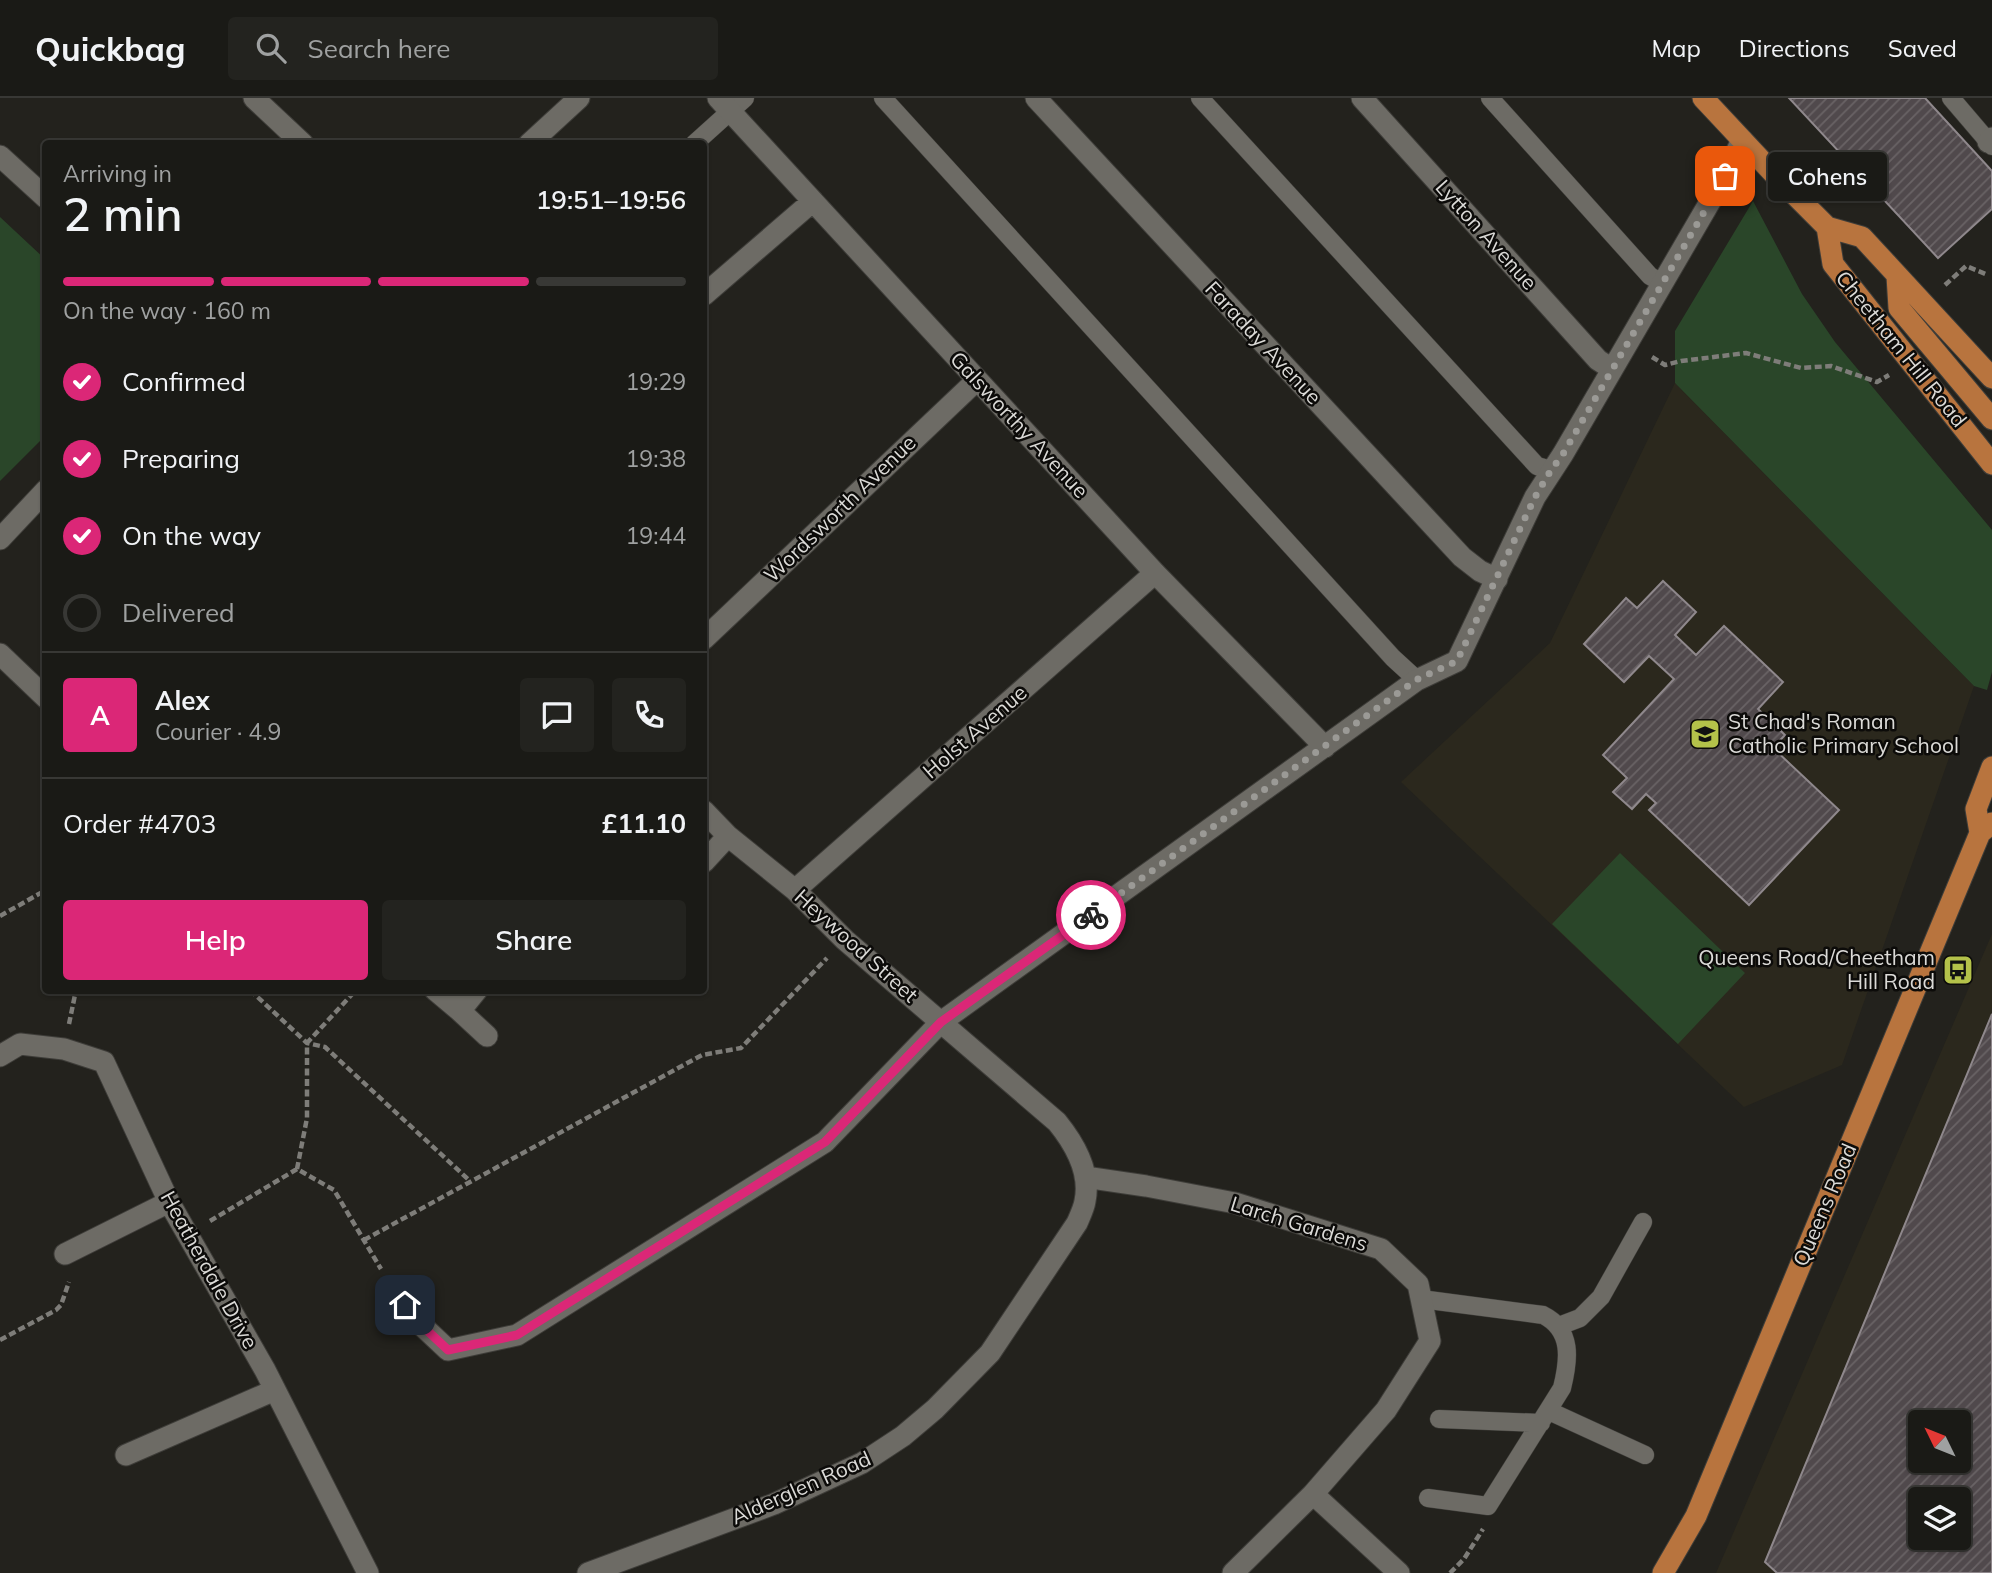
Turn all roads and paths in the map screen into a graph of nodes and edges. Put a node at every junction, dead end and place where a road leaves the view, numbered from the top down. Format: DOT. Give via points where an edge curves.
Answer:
graph roads {
  1 [pos="254,98"];
  2 [pos="579,98"];
  3 [pos="883,98"];
  4 [pos="1036,98"];
  5 [pos="1200,98"];
  6 [pos="1363,98"];
  7 [pos="1490,98"];
  8 [pos="1703,98"];
  9 [pos="1951,98"];
  10 [pos="731,102"];
  11 [pos="299,140"];
  12 [pos="533,140"];
  13 [pos="698,140"];
  14 [pos="1742,140"];
  15 [pos="1991,142"];
  16 [pos="0,156"];
  17 [pos="42,194"];
  18 [pos="813,201"];
  19 [pos="1827,227"];
  20 [pos="1988,275"];
  21 [pos="1897,276"];
  22 [pos="1662,283"];
  23 [pos="707,292"];
  24 [pos="1924,304"];
  25 [pos="1628,341"];
  26 [pos="1612,369"];
  27 [pos="1992,378"];
  28 [pos="977,380"];
  29 [pos="1878,382"];
  30 [pos="1992,419"];
  31 [pos="1992,464"];
  32 [pos="1551,470"];
  33 [pos="42,494"];
  34 [pos="0,539"];
  35 [pos="1156,573"];
  36 [pos="1497,579"];
  37 [pos="707,636"];
  38 [pos="0,654"];
  39 [pos="1416,680"];
  40 [pos="42,694"];
  41 [pos="1325,747"];
  42 [pos="1992,767"];
  43 [pos="707,814"];
  44 [pos="1986,828"];
  45 [pos="728,836"];
  46 [pos="707,859"];
  47 [pos="795,890"];
  48 [pos="42,892"];
  49 [pos="0,916"];
  50 [pos="845,940"];
  51 [pos="254,994"];
  52 [pos="352,994"];
  53 [pos="440,994"];
  54 [pos="474,994"];
  55 [pos="460,1011"];
  56 [pos="941,1022"];
  57 [pos="487,1036"];
  58 [pos="307,1043"];
  59 [pos="0,1056"];
  60 [pos="296,1169"];
  61 [pos="1085,1177"];
  62 [pos="470,1182"];
  63 [pos="169,1202"];
  64 [pos="1643,1222"];
  65 [pos="187,1235"];
  66 [pos="364,1240"];
  67 [pos="65,1254"];
  68 [pos="395,1290"];
  69 [pos="1421,1299"];
  70 [pos="1559,1326"];
  71 [pos="0,1340"];
  72 [pos="275,1390"];
  73 [pos="1545,1417"];
  74 [pos="1439,1419"];
  75 [pos="126,1455"];
  76 [pos="1644,1455"];
  77 [pos="1313,1494"];
  78 [pos="1429,1499"];
  79 [pos="1488,1506"];
  80 [pos="368,1573"];
  81 [pos="588,1573"];
  82 [pos="1233,1573"];
  83 [pos="1399,1573"];
  84 [pos="1450,1573"];
  85 [pos="1663,1573"];
  1 -- 11 [label="street"];
  2 -- 12 [label="street"];
  3 -- 39 [label="lane"];
  4 -- 36 [label="street, Faraday Avenue" via="1462,557"];
  5 -- 32 [label="lane" via="1537,466"];
  6 -- 26 [label="street, Lytton Avenue" via="1598,360"];
  7 -- 22 [label="lane" via="1650,276"];
  8 -- 14 [label="highway, Cheetham Hill Road"];
  9 -- 15 [label="lane"];
  10 -- 13 [label="lane"];
  10 -- 18 [label="street, Galsworthy Avenue"];
  14 -- 19 [label="highway, Cheetham Hill Road"];
  14 -- 22 [label="street"];
  16 -- 17 [label="street"];
  18 -- 23 [label="street"];
  18 -- 28 [label="street, Galsworthy Avenue"];
  19 -- 21 [label="highway, Cheetham Hill Road" via="1862,237"];
  19 -- 31 [label="highway, Cheetham Hill Road" via="1833,264"];
  20 -- 24 [label="path" via="1966,267"];
  21 -- 24 [label="highway, Cheetham Hill Road"];
  21 -- 30 [label="highway" via="1899,307"];
  22 -- 25 [label="street"];
  24 -- 27 [label="highway, Cheetham Hill Road"];
  25 -- 26 [label="street"];
  25 -- 29 [label="path" via="1665,365 1746,353 1801,368 1831,366"];
  26 -- 32 [label="street"];
  28 -- 35 [label="street, Galsworthy Avenue"];
  28 -- 37 [label="street, Wordsworth Avenue"];
  32 -- 36 [label="street"];
  33 -- 34 [label="street"];
  35 -- 41 [label="street, Galsworthy Avenue"];
  35 -- 47 [label="street, Holst Avenue"];
  36 -- 39 [label="street" via="1457,661"];
  38 -- 40 [label="street"];
  39 -- 41 [label="street"];
  41 -- 56 [label="street"];
  42 -- 44 [label="highway, Queens Road" via="1976,809"];
  43 -- 45 [label="street, Heywood Street"];
  44 -- 85 [label="highway, Queens Road" via="1696,1516"];
  45 -- 46 [label="street"];
  45 -- 47 [label="street, Heywood Street"];
  47 -- 50 [label="street, Heywood Street"];
  48 -- 49 [label="path"];
  50 -- 56 [label="street, Heywood Street"];
  50 -- 62 [label="path" via="741,1048 702,1055"];
  51 -- 58 [label="path"];
  52 -- 58 [label="path"];
  53 -- 55 [label="street"];
  54 -- 55 [label="street"];
  55 -- 57 [label="street"];
  56 -- 61 [label="street, Heywood Street" via="1057,1122 1069,1136"];
  56 -- 68 [label="street" via="825,1142 517,1335 448,1350 416,1320"];
  58 -- 60 [label="path" via="307,1118"];
  58 -- 62 [label="path" via="325,1047"];
  59 -- 63 [label="street, Heatherdale Drive" via="20,1044 64,1049 104,1062"];
  60 -- 65 [label="path"];
  60 -- 66 [label="path" via="334,1190"];
  61 -- 69 [label="street, Larch Gardens" via="1235,1203 1381,1249 1418,1284"];
  61 -- 81 [label="street, Alderglen Road" via="1085,1201 1077,1223 990,1353 903,1436 862,1463 774,1504"];
  62 -- 66 [label="path"];
  63 -- 65 [label="street, Heatherdale Drive"];
  63 -- 67 [label="street"];
  64 -- 70 [label="lane" via="1601,1297 1580,1318"];
  65 -- 72 [label="street, Heatherdale Drive"];
  66 -- 68 [label="path"];
  67 -- 71 [label="path" via="71,1278 61,1305"];
  69 -- 70 [label="lane" via="1543,1315"];
  69 -- 77 [label="street, Larch Gardens" via="1430,1340 1386,1410"];
  70 -- 73 [label="lane" via="1566,1369 1562,1388"];
  72 -- 75 [label="street"];
  72 -- 80 [label="street, Heatherdale Drive"];
  73 -- 74 [label="lane"];
  73 -- 76 [label="lane"];
  73 -- 79 [label="lane"];
  77 -- 82 [label="street, Larch Gardens"];
  77 -- 83 [label="street"];
  78 -- 79 [label="lane"];
  79 -- 84 [label="path" via="1488,1521"];
}
